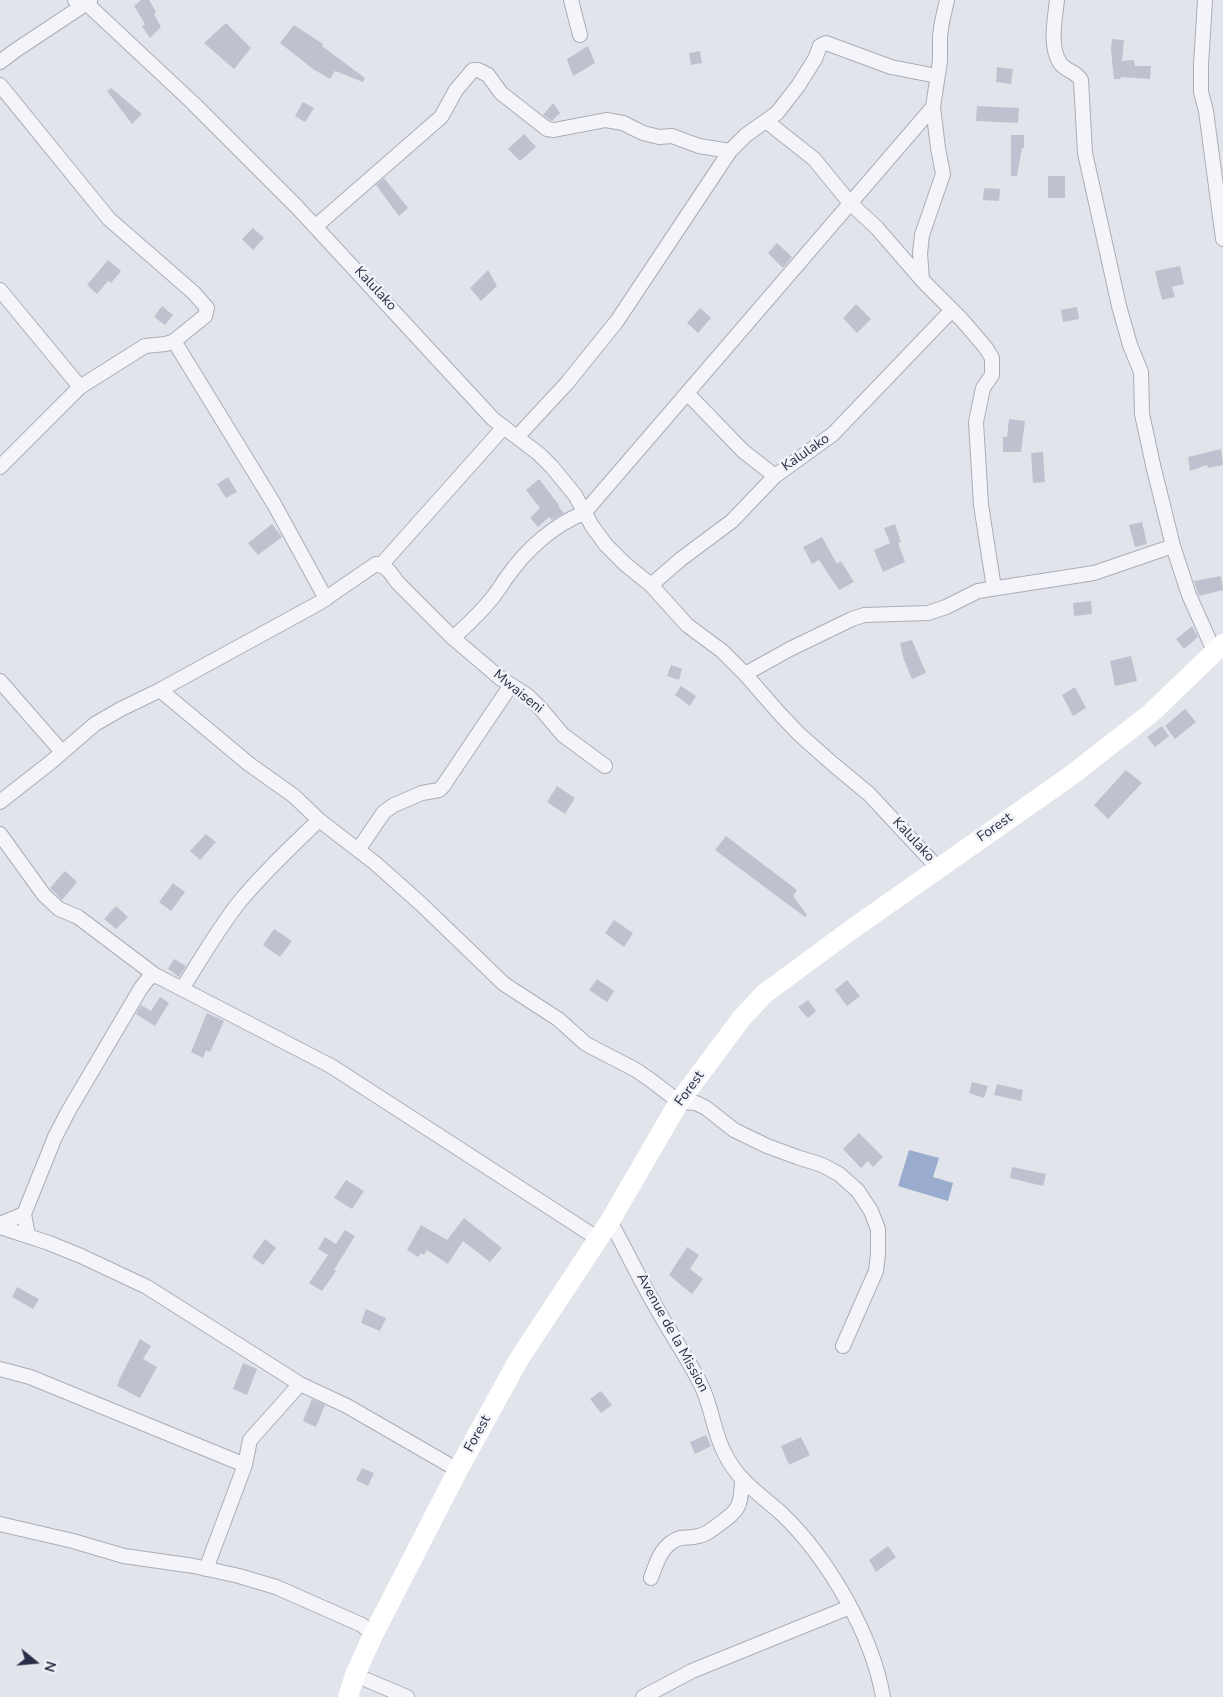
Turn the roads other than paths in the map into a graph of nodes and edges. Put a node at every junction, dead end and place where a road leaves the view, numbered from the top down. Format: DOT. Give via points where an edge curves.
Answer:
graph roads {
  1 [pos="571,0"];
  2 [pos="947,0"];
  3 [pos="1057,0"];
  4 [pos="1205,0"];
  5 [pos="84,1"];
  6 [pos="580,36"];
  7 [pos="0,62"];
  8 [pos="937,76"];
  9 [pos="0,85"];
  10 [pos="933,107"];
  11 [pos="766,121"];
  12 [pos="730,151"];
  13 [pos="850,202"];
  14 [pos="316,226"];
  15 [pos="1223,239"];
  16 [pos="922,280"];
  17 [pos="0,290"];
  18 [pos="952,310"];
  19 [pos="174,341"];
  20 [pos="80,387"];
  21 [pos="687,393"];
  22 [pos="504,427"];
  23 [pos="517,437"];
  24 [pos="0,468"];
  25 [pos="775,476"];
  26 [pos="584,513"];
  27 [pos="1173,546"];
  28 [pos="381,565"];
  29 [pos="651,585"];
  30 [pos="994,588"];
  31 [pos="326,599"];
  32 [pos="453,638"];
  33 [pos="1219,647"];
  34 [pos="745,674"];
  35 [pos="0,681"];
  36 [pos="510,685"];
  37 [pos="160,690"];
  38 [pos="62,752"];
  39 [pos="605,766"];
  40 [pos="0,802"];
  41 [pos="319,820"];
  42 [pos="0,834"];
  43 [pos="358,850"];
  44 [pos="938,868"];
  45 [pos="155,975"];
  46 [pos="182,989"];
  47 [pos="679,1102"];
  48 [pos="24,1214"];
  49 [pos="610,1221"];
  50 [pos="0,1226"];
  51 [pos="28,1236"];
  52 [pos="597,1238"];
  53 [pos="843,1346"];
  54 [pos="0,1369"];
  55 [pos="300,1384"];
  56 [pos="245,1465"];
  57 [pos="458,1470"];
  58 [pos="742,1481"];
  59 [pos="0,1524"];
  60 [pos="206,1569"];
  61 [pos="650,1578"];
  62 [pos="850,1607"];
  63 [pos="373,1635"];
  64 [pos="355,1675"];
  65 [pos="348,1697"];
  66 [pos="407,1697"];
  67 [pos="643,1697"];
  68 [pos="883,1697"];
  1 -- 6 [label="street"];
  2 -- 8 [label="street"];
  3 -- 27 [label="street" via="1054,41 1060,63 1078,74 1081,80 1085,153 1118,306 1141,372 1142,414"];
  4 -- 15 [label="street" via="1201,92"];
  5 -- 7 [label="street"];
  5 -- 14 [label="street, Kalulako" via="192,102"];
  8 -- 10 [label="street"];
  8 -- 11 [label="street" via="891,67 826,43 820,46 798,86 777,113"];
  9 -- 19 [label="street" via="109,219 207,308 205,316"];
  10 -- 13 [label="street"];
  10 -- 16 [label="street" via="943,174 922,234"];
  11 -- 12 [label="street"];
  11 -- 13 [label="street" via="814,159"];
  12 -- 14 [label="street" via="699,146 672,136 643,133 623,123 606,120 554,130 501,93 488,75 473,70 440,117"];
  12 -- 23 [label="street" via="617,321 567,383"];
  13 -- 16 [label="street"];
  13 -- 21 [label="street"];
  14 -- 22 [label="street, Kalulako"];
  16 -- 18 [label="street"];
  17 -- 20 [label="street"];
  18 -- 25 [label="street, Kalulako" via="833,434"];
  18 -- 30 [label="street" via="992,358 992,375 984,388 976,422 981,505"];
  19 -- 20 [label="street" via="145,346"];
  19 -- 31 [label="street" via="274,504"];
  20 -- 24 [label="street"];
  21 -- 25 [label="street" via="743,451"];
  21 -- 26 [label="street"];
  22 -- 23 [label="street, Kalulako"];
  22 -- 28 [label="street"];
  23 -- 26 [label="street, Kalulako" via="552,467 575,495"];
  25 -- 29 [label="street, Kalulako" via="732,521"];
  26 -- 29 [label="street, Kalulako" via="606,545"];
  26 -- 32 [label="street" via="572,517 546,535 508,576 497,593"];
  27 -- 30 [label="street" via="1094,573"];
  27 -- 33 [label="street" via="1189,595"];
  28 -- 31 [label="street" via="371,566"];
  28 -- 32 [label="street, Mwaiseni"];
  29 -- 34 [label="street, Kalulako" via="687,625 722,651"];
  30 -- 34 [label="street" via="971,593 928,613 864,615 852,619"];
  31 -- 37 [label="street"];
  32 -- 36 [label="street, Mwaiseni"];
  33 -- 44 [label="street, Forest" via="1150,714 1069,777"];
  34 -- 44 [label="street, Kalulako" via="792,727 869,794"];
  35 -- 38 [label="street"];
  36 -- 39 [label="street, Mwaiseni" via="542,709 563,735"];
  36 -- 43 [label="street" via="443,786 384,812"];
  37 -- 38 [label="street" via="102,720"];
  37 -- 41 [label="street" via="249,764 294,796"];
  38 -- 40 [label="street"];
  41 -- 43 [label="street"];
  41 -- 46 [label="street" via="240,901"];
  42 -- 45 [label="street" via="44,896 59,909 78,917"];
  43 -- 47 [label="street" via="422,904 504,984 558,1019 586,1044 636,1070"];
  44 -- 47 [label="street, Forest" via="764,994 721,1044"];
  45 -- 46 [label="street"];
  45 -- 48 [label="street" via="141,988 69,1110"];
  46 -- 52 [label="street" via="331,1066"];
  47 -- 49 [label="street, Forest"];
  47 -- 53 [label="street" via="696,1103 734,1130 767,1146 822,1164 858,1191 878,1229 878,1254 876,1271"];
  48 -- 50 [label="street"];
  48 -- 51 [label="street"];
  49 -- 52 [label="street, Forest"];
  49 -- 58 [label="street, Avenue de la Mission" via="659,1314 701,1383 724,1454"];
  50 -- 51 [label="street"];
  51 -- 55 [label="street" via="147,1287"];
  52 -- 57 [label="street, Forest" via="519,1359"];
  54 -- 56 [label="street" via="30,1377"];
  55 -- 56 [label="street" via="250,1440"];
  55 -- 57 [label="street" via="347,1406"];
  56 -- 60 [label="street"];
  57 -- 63 [label="street, Forest"];
  58 -- 61 [label="street" via="740,1503 734,1513 704,1535 680,1537 672,1542 662,1550"];
  58 -- 62 [label="street, Avenue de la Mission" via="800,1533 827,1566"];
  59 -- 60 [label="street" via="124,1556"];
  60 -- 63 [label="street" via="276,1587 362,1625"];
  62 -- 67 [label="street" via="692,1671"];
  62 -- 68 [label="street, Avenue de la Mission" via="862,1632"];
  63 -- 64 [label="street, Forest"];
  64 -- 65 [label="street, Forest"];
  64 -- 66 [label="street"];
}
